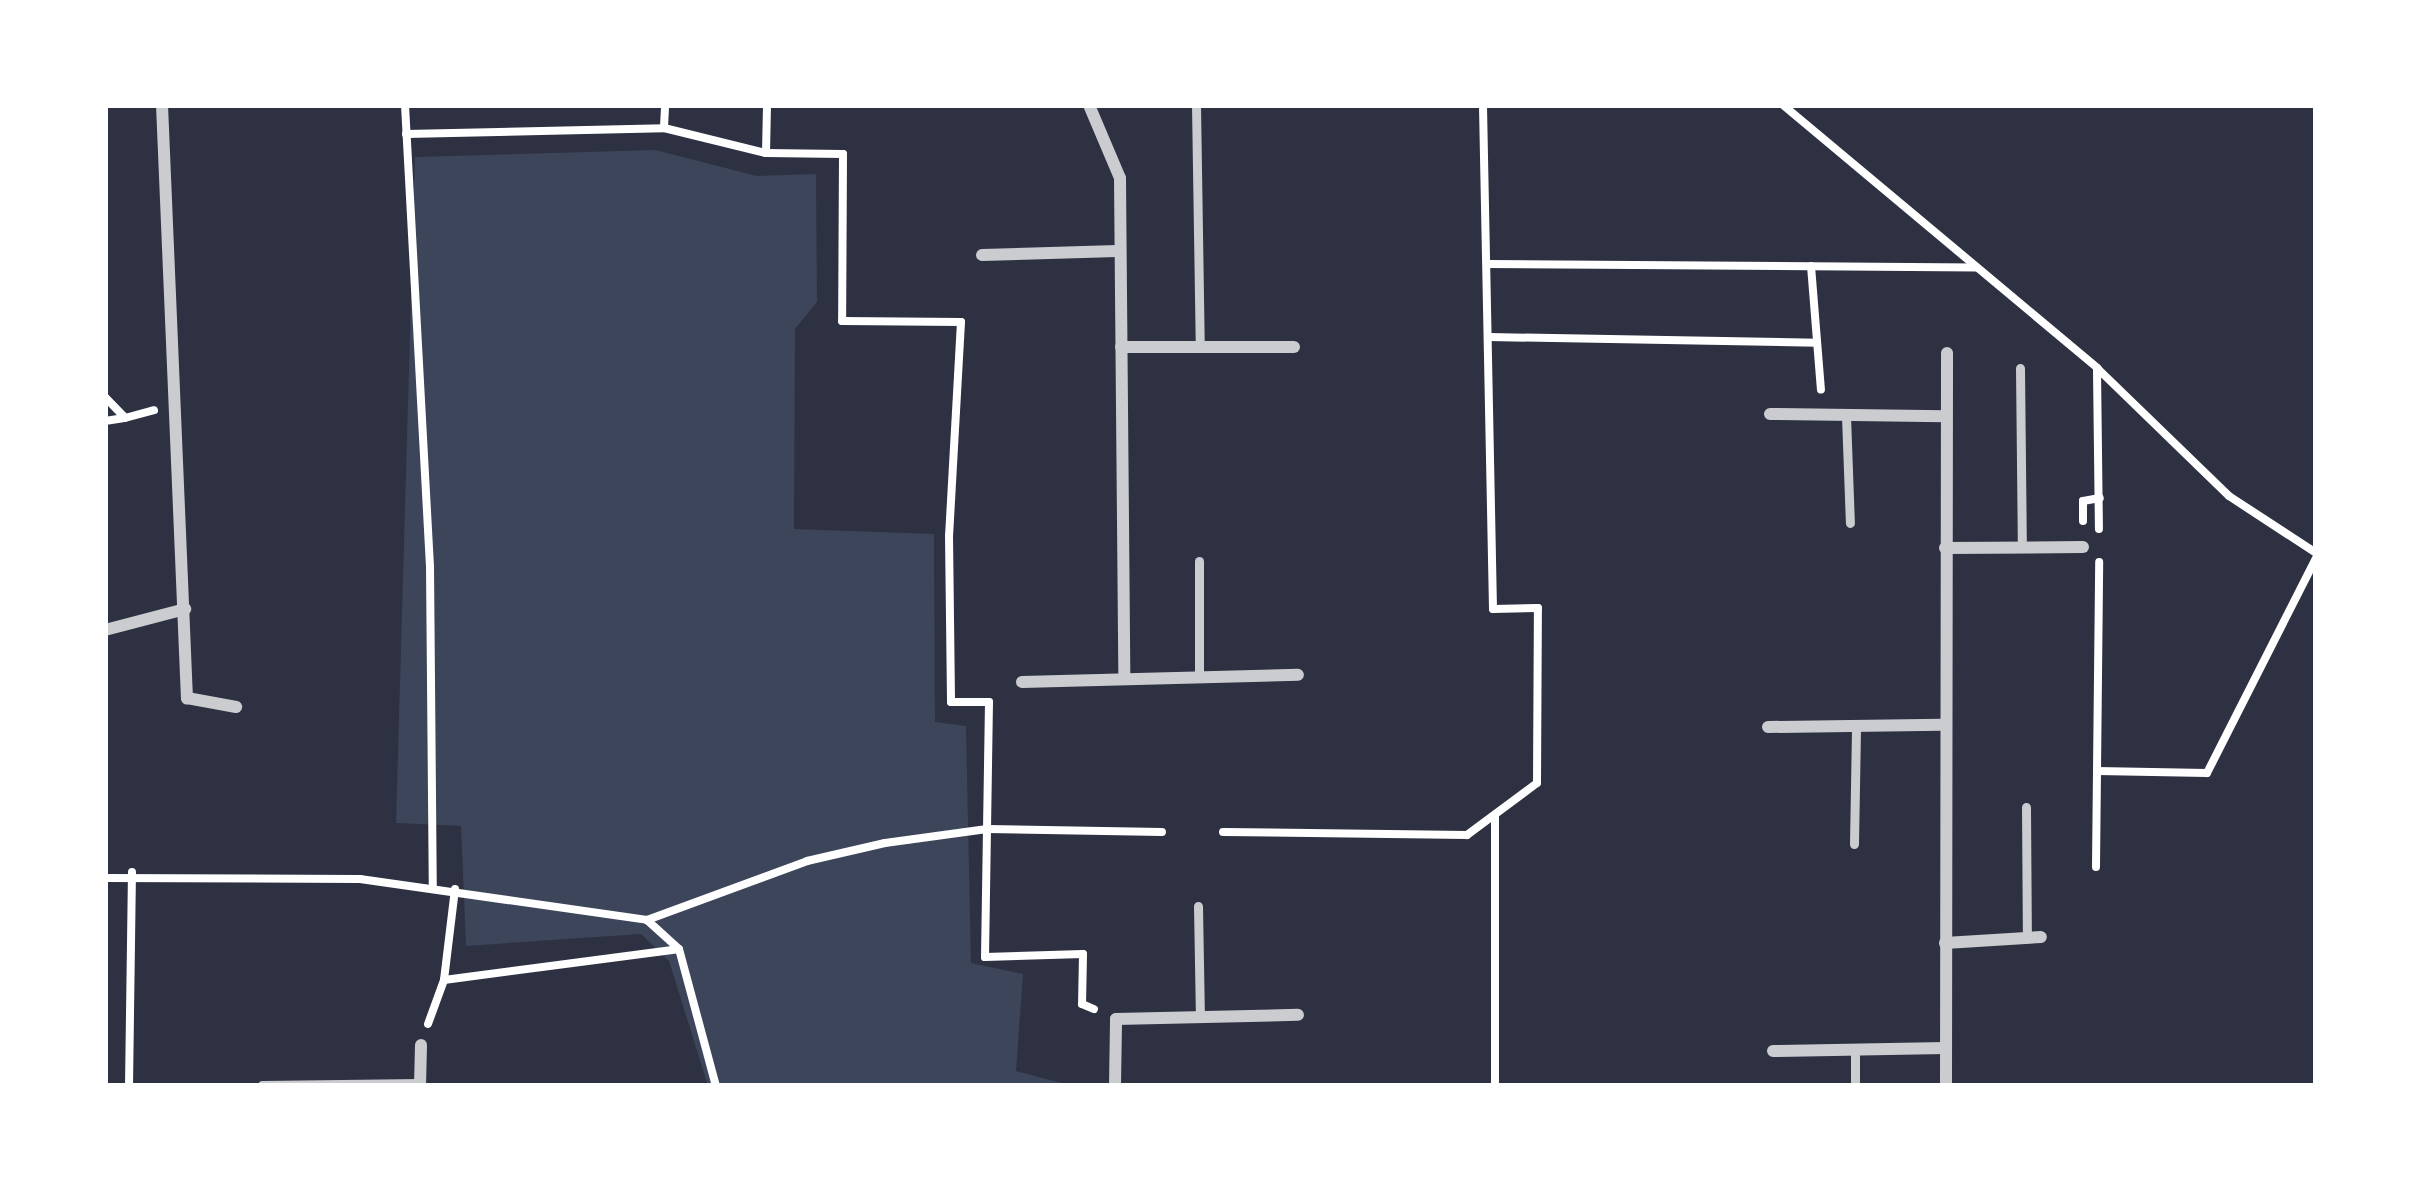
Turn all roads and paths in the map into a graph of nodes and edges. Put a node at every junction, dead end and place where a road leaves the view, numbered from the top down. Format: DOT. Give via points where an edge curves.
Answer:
graph roads {
  1 [pos="162,105"];
  2 [pos="406,105"];
  3 [pos="664,105"];
  4 [pos="766,105"];
  5 [pos="1089,105"];
  6 [pos="1196,105"];
  7 [pos="1483,105"];
  8 [pos="1783,105"];
  9 [pos="664,128"];
  10 [pos="406,134"];
  11 [pos="766,153"];
  12 [pos="1118,251"];
  13 [pos="982,254"];
  14 [pos="1486,264"];
  15 [pos="1811,266"];
  16 [pos="1978,266"];
  17 [pos="1488,337"];
  18 [pos="1817,343"];
  19 [pos="1121,347"];
  20 [pos="1200,347"];
  21 [pos="1294,347"];
  22 [pos="1947,353"];
  23 [pos="2020,368"];
  24 [pos="2097,368"];
  25 [pos="105,397"];
  26 [pos="172,406"];
  27 [pos="1770,414"];
  28 [pos="1822,416"];
  29 [pos="1846,416"];
  30 [pos="1945,416"];
  31 [pos="125,418"];
  32 [pos="105,422"];
  33 [pos="1850,523"];
  34 [pos="2022,547"];
  35 [pos="2084,547"];
  36 [pos="1945,548"];
  37 [pos="2316,555"];
  38 [pos="1199,561"];
  39 [pos="184,609"];
  40 [pos="105,630"];
  41 [pos="1298,675"];
  42 [pos="1199,676"];
  43 [pos="1124,677"];
  44 [pos="1022,682"];
  45 [pos="236,707"];
  46 [pos="1856,725"];
  47 [pos="1942,725"];
  48 [pos="1768,727"];
  49 [pos="2097,772"];
  50 [pos="2026,807"];
  51 [pos="1496,815"];
  52 [pos="987,830"];
  53 [pos="1162,832"];
  54 [pos="1222,832"];
  55 [pos="1854,844"];
  56 [pos="2096,867"];
  57 [pos="132,872"];
  58 [pos="105,878"];
  59 [pos="433,887"];
  60 [pos="455,889"];
  61 [pos="1198,906"];
  62 [pos="647,920"];
  63 [pos="2034,938"];
  64 [pos="1945,943"];
  65 [pos="679,950"];
  66 [pos="444,980"];
  67 [pos="1298,1015"];
  68 [pos="1200,1017"];
  69 [pos="1116,1019"];
  70 [pos="421,1045"];
  71 [pos="1945,1048"];
  72 [pos="1773,1052"];
  73 [pos="1855,1053"];
  74 [pos="262,1085"];
  75 [pos="420,1085"];
  76 [pos="129,1086"];
  77 [pos="716,1086"];
  78 [pos="1115,1086"];
  79 [pos="1496,1086"];
  80 [pos="1855,1086"];
  81 [pos="1946,1086"];
  1 -- 26 [label="street"];
  2 -- 10 [label="path"];
  3 -- 9 [label="path"];
  4 -- 11 [label="path"];
  5 -- 12 [label="street" via="1120,178"];
  6 -- 20 [label="lane"];
  7 -- 14 [label="path"];
  8 -- 16 [label="path"];
  9 -- 10 [label="path"];
  9 -- 11 [label="path"];
  10 -- 59 [label="path" via="431,590"];
  11 -- 52 [label="path" via="843,154 842,321 961,322 949,536 951,702 989,702"];
  12 -- 13 [label="street"];
  12 -- 19 [label="street"];
  14 -- 15 [label="path"];
  14 -- 17 [label="path"];
  15 -- 16 [label="path"];
  15 -- 18 [label="path"];
  16 -- 24 [label="path"];
  17 -- 18 [label="path"];
  17 -- 51 [label="path" via="1493,609 1538,608 1537,784"];
  18 -- 28 [label="path"];
  19 -- 20 [label="street"];
  19 -- 43 [label="street"];
  20 -- 21 [label="street"];
  22 -- 30 [label="street"];
  23 -- 34 [label="lane"];
  24 -- 37 [label="path" via="2229,496"];
  24 -- 49 [label="path"];
  25 -- 31 [label="path"];
  26 -- 31 [label="path"];
  26 -- 39 [label="street"];
  27 -- 28 [label="street"];
  28 -- 29 [label="street"];
  29 -- 30 [label="street"];
  29 -- 33 [label="lane"];
  30 -- 36 [label="street"];
  31 -- 32 [label="path"];
  34 -- 35 [label="street"];
  34 -- 36 [label="street"];
  36 -- 47 [label="street"];
  37 -- 49 [label="path" via="2207,773"];
  38 -- 42 [label="lane"];
  39 -- 40 [label="street"];
  39 -- 45 [label="street" via="187,698"];
  41 -- 42 [label="street"];
  42 -- 43 [label="street"];
  43 -- 44 [label="street"];
  46 -- 47 [label="street"];
  46 -- 48 [label="street"];
  46 -- 55 [label="lane"];
  47 -- 64 [label="street"];
  49 -- 56 [label="path"];
  50 -- 63 [label="lane"];
  51 -- 54 [label="path" via="1467,835"];
  51 -- 79 [label="path"];
  52 -- 53 [label="path"];
  52 -- 62 [label="path" via="807,861"];
  52 -- 69 [label="path" via="985,957 1083,954 1082,1004"];
  57 -- 58 [label="path"];
  57 -- 59 [label="path"];
  57 -- 76 [label="path"];
  59 -- 60 [label="path"];
  60 -- 62 [label="path"];
  60 -- 66 [label="path"];
  61 -- 68 [label="lane"];
  62 -- 65 [label="path"];
  63 -- 64 [label="street"];
  64 -- 71 [label="street"];
  65 -- 66 [label="path"];
  65 -- 77 [label="path"];
  66 -- 70 [label="path"];
  67 -- 68 [label="street"];
  68 -- 69 [label="street"];
  69 -- 78 [label="street"];
  70 -- 75 [label="street"];
  71 -- 73 [label="street"];
  71 -- 81 [label="street"];
  72 -- 73 [label="street"];
  73 -- 80 [label="lane"];
  74 -- 75 [label="lane"];
}
